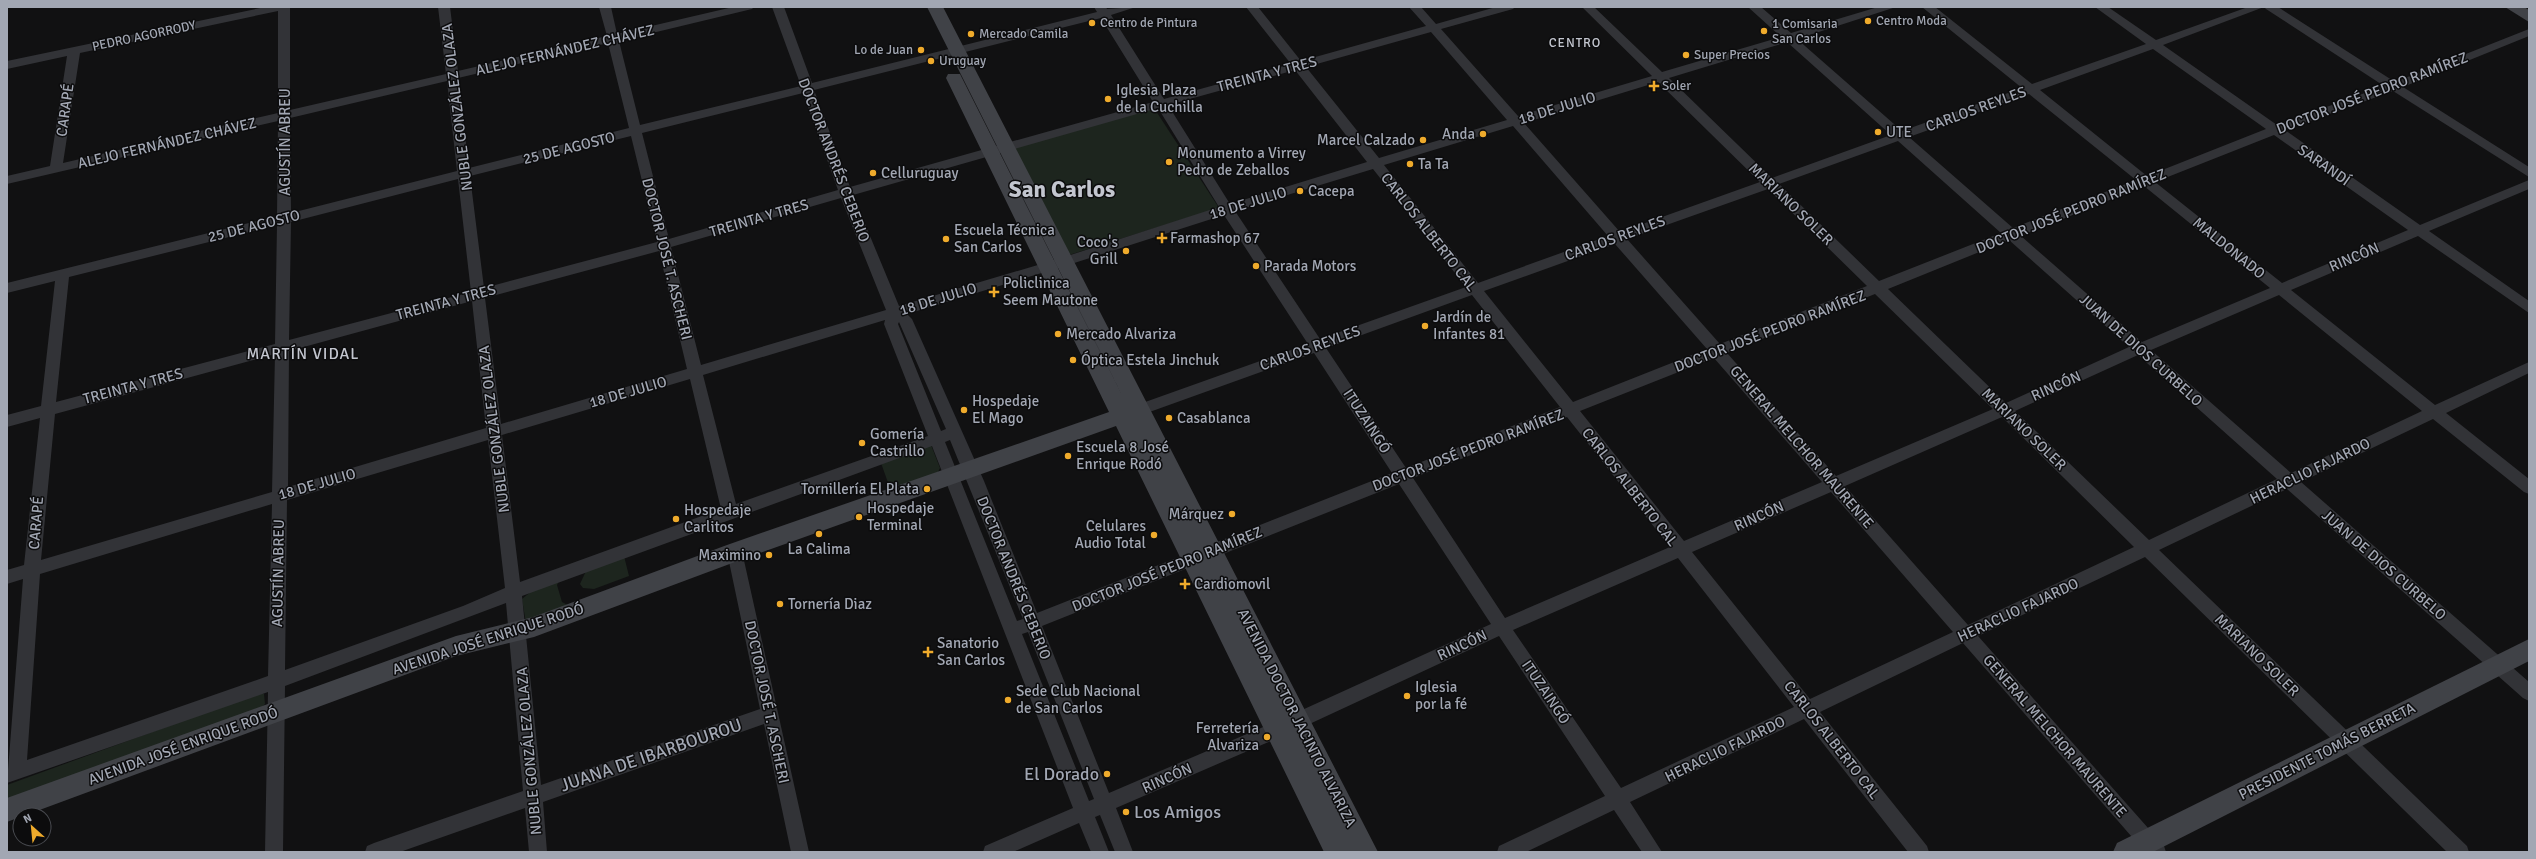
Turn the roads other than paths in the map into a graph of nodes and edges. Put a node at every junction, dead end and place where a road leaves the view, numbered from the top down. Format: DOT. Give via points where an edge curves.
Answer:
graph roads {
  1 [pos="282,7"];
  2 [pos="444,7"];
  3 [pos="605,7"];
  4 [pos="748,7"];
  5 [pos="778,7"];
  6 [pos="920,7"];
  7 [pos="935,7"];
  8 [pos="1130,7"];
  9 [pos="1252,7"];
  10 [pos="1415,7"];
  11 [pos="1509,7"];
  12 [pos="1588,7"];
  13 [pos="1754,7"];
  14 [pos="1890,7"];
  15 [pos="1928,7"];
  16 [pos="2101,7"];
  17 [pos="2259,7"];
  18 [pos="2270,7"];
  19 [pos="2513,7"];
  20 [pos="1102,10"];
  21 [pos="2529,17"];
  22 [pos="1433,28"];
  23 [pos="2529,32"];
  24 [pos="1790,38"];
  25 [pos="613,39"];
  26 [pos="2154,45"];
  27 [pos="74,51"];
  28 [pos="950,53"];
  29 [pos="7,65"];
  30 [pos="1298,65"];
  31 [pos="453,76"];
  32 [pos="1659,76"];
  33 [pos="2395,86"];
  34 [pos="807,89"];
  35 [pos="2032,89"];
  36 [pos="1160,103"];
  37 [pos="285,115"];
  38 [pos="1515,121"];
  39 [pos="2274,130"];
  40 [pos="636,132"];
  41 [pos="1900,136"];
  42 [pos="997,149"];
  43 [pos="1375,164"];
  44 [pos="56,169"];
  45 [pos="2529,173"];
  46 [pos="465,174"];
  47 [pos="7,180"];
  48 [pos="2146,181"];
  49 [pos="1769,183"];
  50 [pos="2529,184"];
  51 [pos="846,194"];
  52 [pos="1227,209"];
  53 [pos="284,219"];
  54 [pos="2418,230"];
  55 [pos="2012,236"];
  56 [pos="1618,237"];
  57 [pos="663,245"];
  58 [pos="1054,264"];
  59 [pos="62,275"];
  60 [pos="7,288"];
  61 [pos="1878,288"];
  62 [pos="2280,288"];
  63 [pos="1474,289"];
  64 [pos="477,293"];
  65 [pos="2529,308"];
  66 [pos="894,312"];
  67 [pos="1318,345"];
  68 [pos="281,347"];
  69 [pos="2139,349"];
  70 [pos="1718,351"];
  71 [pos="2529,366"];
  72 [pos="696,372"];
  73 [pos="47,409"];
  74 [pos="1570,410"];
  75 [pos="2004,410"];
  76 [pos="2432,412"];
  77 [pos="1130,413"];
  78 [pos="7,421"];
  79 [pos="496,431"];
  80 [pos="955,432"];
  81 [pos="936,439"];
  82 [pos="960,473"];
  83 [pos="1403,475"];
  84 [pos="2289,481"];
  85 [pos="1833,483"];
  86 [pos="2529,488"];
  87 [pos="279,495"];
  88 [pos="730,512"];
  89 [pos="2147,549"];
  90 [pos="1680,551"];
  91 [pos="735,552"];
  92 [pos="1202,554"];
  93 [pos="32,568"];
  94 [pos="7,577"];
  95 [pos="513,591"];
  96 [pos="1031,623"];
  97 [pos="1502,627"];
  98 [pos="1011,631"];
  99 [pos="518,632"];
  100 [pos="1966,634"];
  101 [pos="2529,649"];
  102 [pos="2498,665"];
  103 [pos="277,681"];
  104 [pos="2529,693"];
  105 [pos="1808,709"];
  106 [pos="276,711"];
  107 [pos="770,714"];
  108 [pos="1297,721"];
  109 [pos="1277,730"];
  110 [pos="2346,742"];
  111 [pos="12,773"];
  112 [pos="533,796"];
  113 [pos="1618,800"];
  114 [pos="1105,805"];
  115 [pos="7,810"];
  116 [pos="1085,814"];
  117 [pos="2143,848"];
  118 [pos="274,852"];
  119 [pos="374,852"];
  120 [pos="538,852"];
  121 [pos="800,852"];
  122 [pos="992,852"];
  123 [pos="1100,852"];
  124 [pos="1124,852"];
  125 [pos="1338,852"];
  126 [pos="1365,852"];
  127 [pos="1506,852"];
  128 [pos="1653,852"];
  129 [pos="1920,852"];
  130 [pos="2460,852"];
  1 -- 27 [label="street, PEDRO AGORRODY"];
  1 -- 37 [label="street, AGUSTÍN ABREU"];
  2 -- 31 [label="street, NUBLE GONZÁLEZ OLAZA"];
  3 -- 25 [label="street, DOCTOR JOSÉ T. ASCHERI"];
  4 -- 25 [label="street, ALEJO FERNÁNDEZ CHÁVEZ"];
  5 -- 34 [label="street, DOCTOR ANDRÉS CEBERIO"];
  6 -- 28 [label="main road, AVENIDA DOCTOR JACINTO ALVARIZA"];
  7 -- 28 [label="main road, AVENIDA DOCTOR JACINTO ALVARIZA"];
  8 -- 20 [label="street, 25 DE AGOSTO"];
  9 -- 30 [label="street, CARLOS ALBERTO CAL"];
  10 -- 22 [label="street, GENERAL MELCHOR MAURENTE"];
  11 -- 22 [label="street, TREINTA Y TRES"];
  12 -- 32 [label="street, MARIANO SOLER"];
  13 -- 24 [label="street, JUAN DE DIOS CURBELO"];
  14 -- 24 [label="street, 18 DE JULIO"];
  15 -- 35 [label="street, MALDONADO"];
  16 -- 26 [label="street, SARANDÍ"];
  17 -- 26 [label="street, CARLOS REYLES"];
  18 -- 33 [label="street"];
  19 -- 21 [label="main road"];
  20 -- 28 [label="street, 25 DE AGOSTO"];
  20 -- 36 [label="street, ITUZAINGÓ"];
  22 -- 30 [label="street, TREINTA Y TRES"];
  22 -- 38 [label="street, GENERAL MELCHOR MAURENTE"];
  23 -- 33 [label="street, DOCTOR JOSÉ PEDRO RAMÍREZ"];
  24 -- 32 [label="street, 18 DE JULIO"];
  24 -- 41 [label="street, JUAN DE DIOS CURBELO"];
  25 -- 31 [label="street, ALEJO FERNÁNDEZ CHÁVEZ"];
  25 -- 40 [label="street, DOCTOR JOSÉ T. ASCHERI"];
  26 -- 35 [label="street, CARLOS REYLES"];
  26 -- 39 [label="street, SARANDÍ"];
  27 -- 29 [label="street, PEDRO AGORRODY"];
  27 -- 44 [label="street, CARAPÉ"];
  28 -- 34 [label="street, 25 DE AGOSTO"];
  28 -- 42 [label="main road, AVENIDA DOCTOR JACINTO ALVARIZA"];
  30 -- 36 [label="street, TREINTA Y TRES"];
  30 -- 43 [label="street, CARLOS ALBERTO CAL"];
  31 -- 37 [label="street, ALEJO FERNÁNDEZ CHÁVEZ"];
  31 -- 46 [label="street, NUBLE GONZÁLEZ OLAZA"];
  32 -- 38 [label="street, 18 DE JULIO"];
  32 -- 49 [label="street, MARIANO SOLER"];
  33 -- 39 [label="street, DOCTOR JOSÉ PEDRO RAMÍREZ"];
  33 -- 45 [label="street"];
  34 -- 40 [label="street, 25 DE AGOSTO"];
  34 -- 51 [label="street, DOCTOR ANDRÉS CEBERIO"];
  35 -- 41 [label="street, CARLOS REYLES"];
  35 -- 48 [label="street, MALDONADO"];
  36 -- 42 [label="street, TREINTA Y TRES"];
  36 -- 52 [label="street, ITUZAINGÓ"];
  37 -- 44 [label="street, ALEJO FERNÁNDEZ CHÁVEZ"];
  37 -- 53 [label="street, AGUSTÍN ABREU"];
  38 -- 43 [label="street, 18 DE JULIO"];
  38 -- 56 [label="street, GENERAL MELCHOR MAURENTE"];
  39 -- 48 [label="street, DOCTOR JOSÉ PEDRO RAMÍREZ"];
  39 -- 54 [label="street, SARANDÍ"];
  40 -- 46 [label="street, 25 DE AGOSTO"];
  40 -- 57 [label="street, DOCTOR JOSÉ T. ASCHERI"];
  41 -- 49 [label="street, CARLOS REYLES"];
  41 -- 55 [label="street, JUAN DE DIOS CURBELO"];
  42 -- 51 [label="street, TREINTA Y TRES"];
  42 -- 58 [label="main road, AVENIDA DOCTOR JACINTO ALVARIZA"];
  43 -- 52 [label="street, 18 DE JULIO"];
  43 -- 63 [label="street, CARLOS ALBERTO CAL"];
  44 -- 47 [label="street, ALEJO FERNÁNDEZ CHÁVEZ"];
  46 -- 53 [label="street, 25 DE AGOSTO"];
  46 -- 64 [label="street, NUBLE GONZÁLEZ OLAZA"];
  48 -- 55 [label="street, DOCTOR JOSÉ PEDRO RAMÍREZ"];
  48 -- 62 [label="street, MALDONADO"];
  49 -- 56 [label="street, CARLOS REYLES"];
  49 -- 61 [label="street, MARIANO SOLER"];
  50 -- 54 [label="street, RINCÓN"];
  51 -- 57 [label="street, TREINTA Y TRES"];
  51 -- 66 [label="street, DOCTOR ANDRÉS CEBERIO"];
  52 -- 58 [label="street, 18 DE JULIO"];
  52 -- 67 [label="street, ITUZAINGÓ"];
  53 -- 59 [label="street, 25 DE AGOSTO"];
  53 -- 68 [label="street, AGUSTÍN ABREU"];
  54 -- 62 [label="street, RINCÓN"];
  54 -- 65 [label="street, SARANDÍ"];
  55 -- 61 [label="street, DOCTOR JOSÉ PEDRO RAMÍREZ"];
  55 -- 69 [label="street, JUAN DE DIOS CURBELO"];
  56 -- 63 [label="street, CARLOS REYLES"];
  56 -- 70 [label="street, GENERAL MELCHOR MAURENTE"];
  57 -- 64 [label="street, TREINTA Y TRES"];
  57 -- 72 [label="street, DOCTOR JOSÉ T. ASCHERI"];
  58 -- 66 [label="street, 18 DE JULIO"];
  58 -- 77 [label="main road, AVENIDA DOCTOR JACINTO ALVARIZA"];
  59 -- 60 [label="street, 25 DE AGOSTO"];
  59 -- 73 [label="street, CARAPÉ"];
  61 -- 70 [label="street, DOCTOR JOSÉ PEDRO RAMÍREZ"];
  61 -- 75 [label="street, MARIANO SOLER"];
  62 -- 69 [label="street, RINCÓN"];
  62 -- 76 [label="street, MALDONADO"];
  63 -- 67 [label="street, CARLOS REYLES"];
  63 -- 74 [label="street, CARLOS ALBERTO CAL"];
  64 -- 68 [label="street, TREINTA Y TRES"];
  64 -- 79 [label="street, NUBLE GONZÁLEZ OLAZA"];
  66 -- 72 [label="street, 18 DE JULIO"];
  66 -- 80 [label="street, DOCTOR ANDRÉS CEBERIO" via="906,319"];
  66 -- 81 [label="street, DOCTOR ANDRÉS CEBERIO" via="891,324"];
  67 -- 77 [label="street, CARLOS REYLES"];
  67 -- 83 [label="street, ITUZAINGÓ"];
  68 -- 73 [label="street, TREINTA Y TRES"];
  68 -- 87 [label="street, AGUSTÍN ABREU"];
  69 -- 75 [label="street, RINCÓN"];
  69 -- 84 [label="street, JUAN DE DIOS CURBELO"];
  70 -- 74 [label="street, DOCTOR JOSÉ PEDRO RAMÍREZ"];
  70 -- 85 [label="street, GENERAL MELCHOR MAURENTE"];
  71 -- 76 [label="street, HERACLIO FAJARDO"];
  72 -- 79 [label="street, 18 DE JULIO"];
  72 -- 88 [label="street, DOCTOR JOSÉ T. ASCHERI"];
  73 -- 78 [label="street, TREINTA Y TRES"];
  73 -- 93 [label="street, CARAPÉ"];
  74 -- 83 [label="street, DOCTOR JOSÉ PEDRO RAMÍREZ"];
  74 -- 90 [label="street, CARLOS ALBERTO CAL"];
  75 -- 85 [label="street, RINCÓN"];
  75 -- 89 [label="street, MARIANO SOLER"];
  76 -- 84 [label="street, HERACLIO FAJARDO"];
  76 -- 86 [label="street, MALDONADO"];
  77 -- 82 [label="main road, CARLOS REYLES"];
  77 -- 92 [label="main road, AVENIDA DOCTOR JACINTO ALVARIZA"];
  79 -- 87 [label="street, 18 DE JULIO"];
  79 -- 95 [label="street, NUBLE GONZÁLEZ OLAZA"];
  80 -- 81 [label="street, AVENIDA JOSÉ ENRIQUE RODÓ"];
  80 -- 82 [label="street, DOCTOR ANDRÉS CEBERIO"];
  81 -- 82 [label="street, DOCTOR ANDRÉS CEBERIO"];
  81 -- 88 [label="street, AVENIDA JOSÉ ENRIQUE RODÓ"];
  82 -- 91 [label="main road, AVENIDA JOSÉ ENRIQUE RODÓ"];
  82 -- 96 [label="street, DOCTOR ANDRÉS CEBERIO"];
  82 -- 98 [label="street, DOCTOR ANDRÉS CEBERIO"];
  83 -- 92 [label="street, DOCTOR JOSÉ PEDRO RAMÍREZ"];
  83 -- 97 [label="street, ITUZAINGÓ"];
  84 -- 89 [label="street, HERACLIO FAJARDO"];
  84 -- 102 [label="street, JUAN DE DIOS CURBELO"];
  85 -- 90 [label="street, RINCÓN"];
  85 -- 100 [label="street, GENERAL MELCHOR MAURENTE"];
  87 -- 93 [label="street, 18 DE JULIO"];
  87 -- 103 [label="street, AGUSTÍN ABREU"];
  88 -- 95 [label="street, AVENIDA JOSÉ ENRIQUE RODÓ"];
  89 -- 100 [label="street, HERACLIO FAJARDO"];
  89 -- 110 [label="street, MARIANO SOLER"];
  90 -- 97 [label="street, RINCÓN"];
  90 -- 105 [label="street, CARLOS ALBERTO CAL"];
  91 -- 99 [label="main road, AVENIDA JOSÉ ENRIQUE RODÓ"];
  91 -- 107 [label="street, DOCTOR JOSÉ T. ASCHERI"];
  92 -- 96 [label="street, DOCTOR JOSÉ PEDRO RAMÍREZ"];
  92 -- 108 [label="main road, AVENIDA DOCTOR JACINTO ALVARIZA"];
  92 -- 109 [label="main road, AVENIDA DOCTOR JACINTO ALVARIZA"];
  93 -- 94 [label="street, 18 DE JULIO"];
  93 -- 111 [label="street, CARAPÉ"];
  95 -- 99 [label="street, NUBLE GONZÁLEZ OLAZA"];
  95 -- 103 [label="street, AVENIDA JOSÉ ENRIQUE RODÓ" via="469,610"];
  96 -- 98 [label="street, DOCTOR JOSÉ PEDRO RAMÍREZ"];
  96 -- 114 [label="street, DOCTOR ANDRÉS CEBERIO"];
  97 -- 108 [label="street, RINCÓN"];
  97 -- 113 [label="street, ITUZAINGÓ"];
  98 -- 116 [label="street, DOCTOR ANDRÉS CEBERIO"];
  99 -- 106 [label="main road, AVENIDA JOSÉ ENRIQUE RODÓ" via="456,646"];
  99 -- 112 [label="street, NUBLE GONZÁLEZ OLAZA"];
  100 -- 105 [label="street, HERACLIO FAJARDO"];
  100 -- 117 [label="street, GENERAL MELCHOR MAURENTE"];
  101 -- 102 [label="main road, PRESIDENTE TOMÁS BERRETA"];
  102 -- 104 [label="street, JUAN DE DIOS CURBELO"];
  102 -- 110 [label="main road, PRESIDENTE TOMÁS BERRETA"];
  103 -- 106 [label="street, AGUSTÍN ABREU"];
  103 -- 111 [label="street, AVENIDA JOSÉ ENRIQUE RODÓ"];
  105 -- 113 [label="street, HERACLIO FAJARDO"];
  105 -- 129 [label="street, CARLOS ALBERTO CAL"];
  106 -- 115 [label="main road, AVENIDA JOSÉ ENRIQUE RODÓ"];
  106 -- 118 [label="street, AGUSTÍN ABREU"];
  107 -- 112 [label="street, JUANA DE IBARBOUROU"];
  107 -- 121 [label="street, DOCTOR JOSÉ T. ASCHERI"];
  108 -- 109 [label="street, RINCÓN"];
  108 -- 126 [label="main road, AVENIDA DOCTOR JACINTO ALVARIZA"];
  109 -- 114 [label="street, RINCÓN"];
  109 -- 125 [label="main road, AVENIDA DOCTOR JACINTO ALVARIZA"];
  110 -- 117 [label="main road, PRESIDENTE TOMÁS BERRETA"];
  110 -- 130 [label="street, MARIANO SOLER"];
  112 -- 119 [label="street, JUANA DE IBARBOUROU"];
  112 -- 120 [label="street, NUBLE GONZÁLEZ OLAZA"];
  113 -- 127 [label="street, HERACLIO FAJARDO"];
  113 -- 128 [label="street, ITUZAINGÓ"];
  114 -- 116 [label="street, RINCÓN"];
  114 -- 124 [label="street, DOCTOR ANDRÉS CEBERIO"];
  116 -- 122 [label="street, RINCÓN"];
  116 -- 123 [label="street, DOCTOR ANDRÉS CEBERIO"];
}
